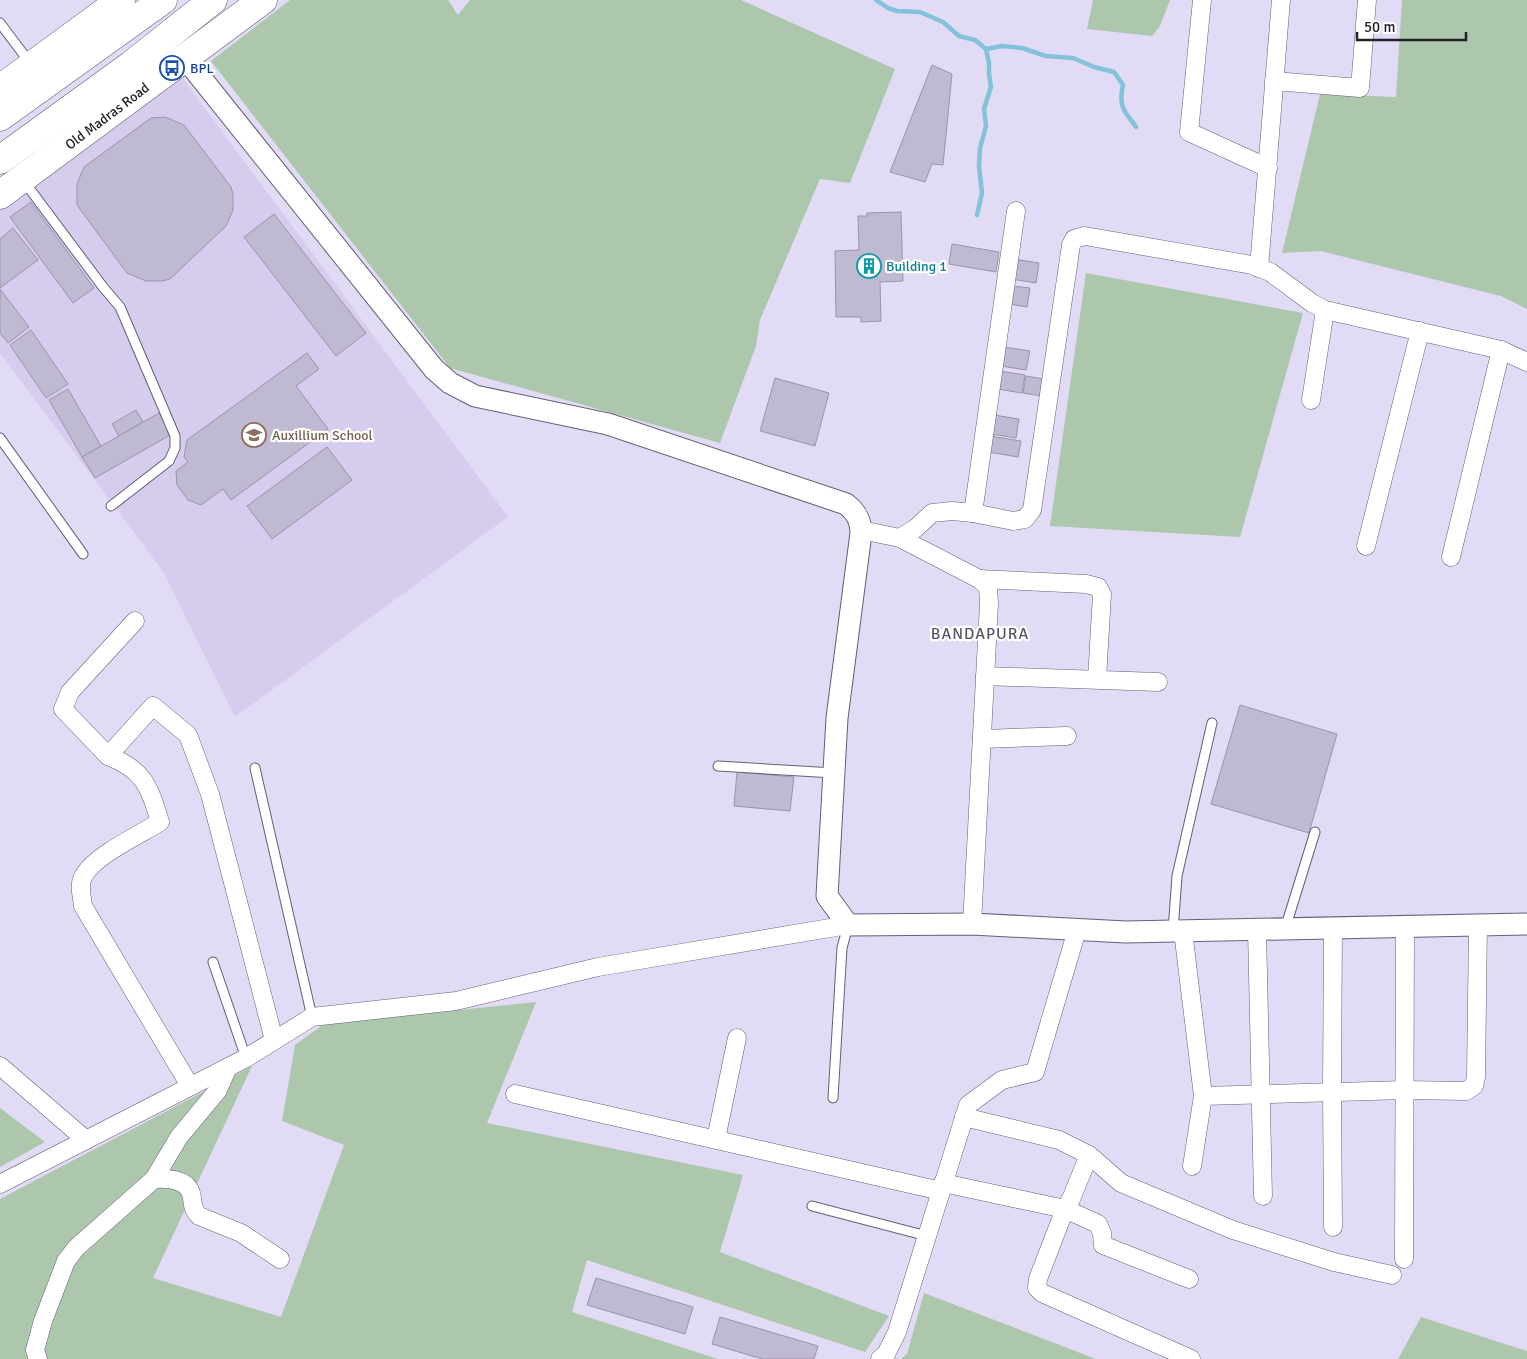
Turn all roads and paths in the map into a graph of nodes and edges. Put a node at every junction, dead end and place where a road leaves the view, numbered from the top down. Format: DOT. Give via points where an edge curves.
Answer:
graph roads {
  1 [pos="122,0"];
  2 [pos="163,0"];
  3 [pos="213,0"];
  4 [pos="263,0"];
  5 [pos="1202,0"];
  6 [pos="1281,0"];
  7 [pos="1367,0"];
  8 [pos="0,23"];
  9 [pos="185,58"];
  10 [pos="32,66"];
  11 [pos="1274,81"];
  12 [pos="0,89"];
  13 [pos="0,117"];
  14 [pos="0,160"];
  15 [pos="1268,168"];
  16 [pos="22,179"];
  17 [pos="0,195"];
  18 [pos="1016,211"];
  19 [pos="1259,268"];
  20 [pos="1326,310"];
  21 [pos="1420,331"];
  22 [pos="1501,350"];
  23 [pos="1527,362"];
  24 [pos="1311,400"];
  25 [pos="0,438"];
  26 [pos="111,506"];
  27 [pos="973,513"];
  28 [pos="861,530"];
  29 [pos="900,538"];
  30 [pos="1366,546"];
  31 [pos="83,554"];
  32 [pos="1452,557"];
  33 [pos="979,579"];
  34 [pos="135,621"];
  35 [pos="985,676"];
  36 [pos="1097,680"];
  37 [pos="1158,682"];
  38 [pos="1212,723"];
  39 [pos="1067,736"];
  40 [pos="982,739"];
  41 [pos="108,756"];
  42 [pos="718,766"];
  43 [pos="255,768"];
  44 [pos="834,773"];
  45 [pos="1315,832"];
  46 [pos="972,924"];
  47 [pos="1527,924"];
  48 [pos="848,925"];
  49 [pos="1478,925"];
  50 [pos="1405,926"];
  51 [pos="1333,928"];
  52 [pos="1285,929"];
  53 [pos="1077,930"];
  54 [pos="1257,930"];
  55 [pos="1178,931"];
  56 [pos="213,962"];
  57 [pos="312,1017"];
  58 [pos="737,1038"];
  59 [pos="274,1040"];
  60 [pos="246,1058"];
  61 [pos="0,1066"];
  62 [pos="228,1067"];
  63 [pos="190,1086"];
  64 [pos="1405,1090"];
  65 [pos="1332,1091"];
  66 [pos="515,1094"];
  67 [pos="1261,1094"];
  68 [pos="1202,1096"];
  69 [pos="834,1098"];
  70 [pos="964,1118"];
  71 [pos="716,1139"];
  72 [pos="86,1140"];
  73 [pos="1090,1155"];
  74 [pos="1192,1166"];
  75 [pos="154,1179"];
  76 [pos="0,1184"];
  77 [pos="942,1187"];
  78 [pos="1263,1196"];
  79 [pos="812,1206"];
  80 [pos="1065,1209"];
  81 [pos="1333,1227"];
  82 [pos="927,1236"];
  83 [pos="280,1259"];
  84 [pos="1404,1259"];
  85 [pos="1392,1275"];
  86 [pos="1189,1279"];
  87 [pos="38,1359"];
  88 [pos="880,1359"];
  89 [pos="1191,1359"];
  1 -- 10 [label="main road"];
  2 -- 13 [label="main road"];
  3 -- 14 [label="main road, Old Madras Road" via="131,65"];
  4 -- 9 [label="main road, Old Madras Road"];
  5 -- 15 [label="street" via="1189,132"];
  6 -- 11 [label="street"];
  7 -- 11 [label="street" via="1360,88"];
  8 -- 10 [label="lane"];
  9 -- 16 [label="main road, Old Madras Road"];
  9 -- 28 [label="street" via="434,369 450,383 475,396 608,424 846,504 856,514"];
  10 -- 12 [label="main road"];
  11 -- 15 [label="street"];
  15 -- 19 [label="street"];
  16 -- 17 [label="main road, Old Madras Road"];
  16 -- 26 [label="lane" via="120,307 175,436 175,448 169,461"];
  18 -- 27 [label="street"];
  19 -- 20 [label="street"];
  19 -- 27 [label="street" via="1086,236 1074,238 1032,510 1025,519 1013,521"];
  20 -- 21 [label="street"];
  20 -- 24 [label="street"];
  21 -- 22 [label="street"];
  21 -- 30 [label="street"];
  22 -- 23 [label="street"];
  22 -- 32 [label="street"];
  25 -- 31 [label="lane"];
  27 -- 29 [label="street" via="932,513"];
  28 -- 29 [label="street"];
  28 -- 44 [label="street" via="837,718"];
  29 -- 33 [label="street"];
  33 -- 35 [label="street" via="988,587 989,603"];
  33 -- 36 [label="street" via="1098,587 1102,594"];
  34 -- 41 [label="street" via="70,692 63,709"];
  35 -- 36 [label="street"];
  35 -- 40 [label="street"];
  36 -- 37 [label="street"];
  38 -- 55 [label="lane" via="1177,876"];
  39 -- 40 [label="street"];
  40 -- 46 [label="street"];
  41 -- 59 [label="street" via="153,706 188,735 210,794"];
  41 -- 63 [label="street" via="122,761 141,776 160,822 100,858 83,876 80,890 83,906"];
  42 -- 44 [label="lane"];
  43 -- 57 [label="lane"];
  44 -- 48 [label="street" via="827,896"];
  45 -- 52 [label="lane"];
  46 -- 48 [label="street"];
  46 -- 53 [label="street"];
  47 -- 49 [label="street"];
  48 -- 57 [label="street" via="598,967 456,1001"];
  48 -- 69 [label="lane" via="842,948"];
  49 -- 50 [label="street"];
  49 -- 64 [label="street" via="1474,1086 1466,1091"];
  50 -- 51 [label="street"];
  50 -- 64 [label="street"];
  51 -- 52 [label="street"];
  51 -- 65 [label="street"];
  52 -- 54 [label="street"];
  53 -- 55 [label="street"];
  53 -- 70 [label="street" via="1035,1072 1002,1080 968,1104"];
  54 -- 55 [label="street"];
  54 -- 67 [label="street"];
  55 -- 68 [label="street"];
  56 -- 60 [label="lane"];
  57 -- 59 [label="street"];
  58 -- 71 [label="street"];
  59 -- 60 [label="street"];
  60 -- 62 [label="street"];
  61 -- 72 [label="street"];
  62 -- 63 [label="street"];
  62 -- 75 [label="street" via="218,1090 179,1137"];
  63 -- 72 [label="street"];
  64 -- 65 [label="street"];
  64 -- 84 [label="street"];
  65 -- 67 [label="street"];
  65 -- 81 [label="street"];
  66 -- 71 [label="street"];
  67 -- 68 [label="street"];
  67 -- 78 [label="street"];
  68 -- 74 [label="street"];
  70 -- 73 [label="street" via="1059,1140"];
  70 -- 77 [label="street"];
  71 -- 77 [label="street"];
  72 -- 76 [label="street"];
  73 -- 80 [label="street"];
  73 -- 85 [label="street" via="1121,1183 1233,1230 1334,1262"];
  75 -- 83 [label="street" via="167,1178 185,1185 190,1189 198,1216 241,1233"];
  75 -- 87 [label="street" via="76,1248 66,1261 43,1321 35,1350"];
  77 -- 80 [label="street"];
  77 -- 82 [label="street"];
  79 -- 82 [label="lane"];
  80 -- 86 [label="street" via="1098,1224 1103,1245"];
  80 -- 89 [label="street" via="1038,1279 1037,1288 1042,1294"];
  82 -- 88 [label="street" via="897,1332"];
}
